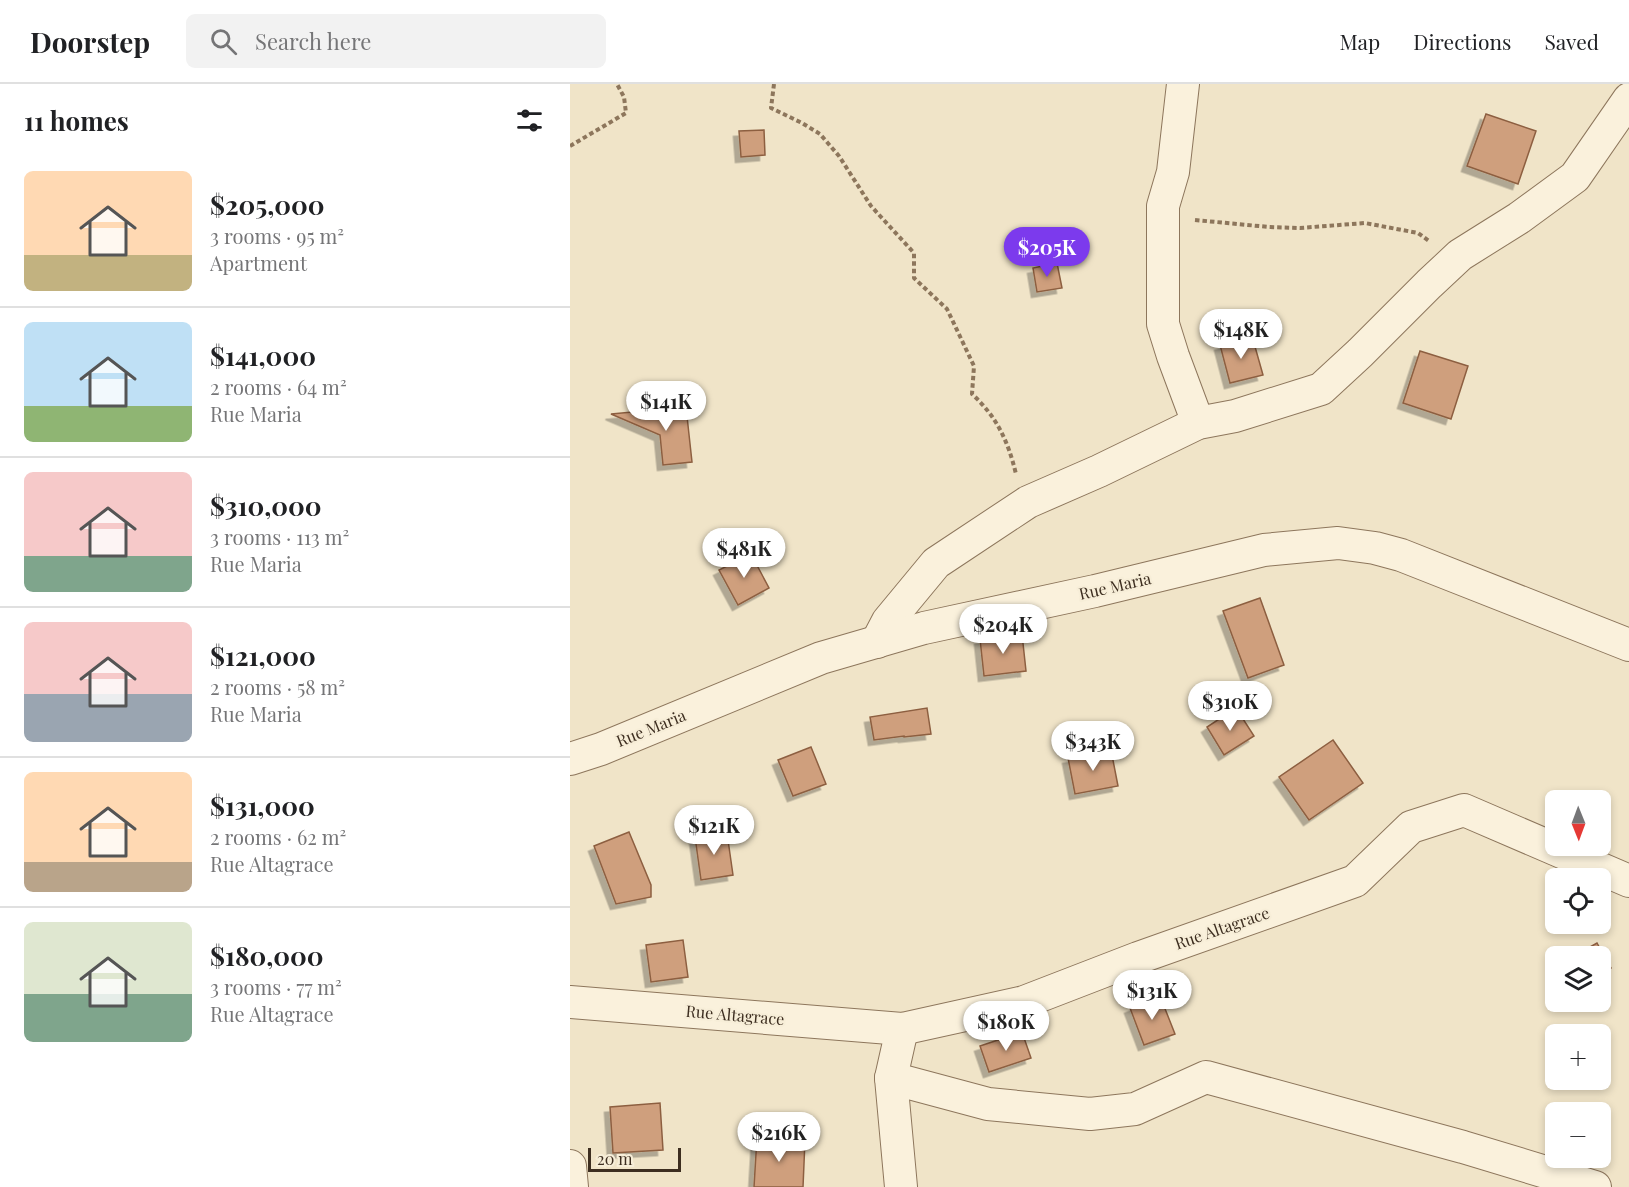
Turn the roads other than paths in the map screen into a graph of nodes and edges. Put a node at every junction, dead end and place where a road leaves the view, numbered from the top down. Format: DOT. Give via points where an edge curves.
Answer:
graph roads {
  1 [pos="1183,84"];
  2 [pos="1629,99"];
  3 [pos="1198,423"];
  4 [pos="877,642"];
  5 [pos="1629,645"];
  6 [pos="570,759"];
  7 [pos="1629,881"];
  8 [pos="570,1002"];
  9 [pos="902,1029"];
  10 [pos="891,1078"];
  11 [pos="570,1166"];
  12 [pos="572,1187"];
  13 [pos="901,1187"];
  14 [pos="1595,1187"];
  1 -- 3 [label="street" via="1173,172 1163,206 1163,324"];
  2 -- 3 [label="street" via="1575,177 1453,261 1322,389 1235,416"];
  3 -- 4 [label="street" via="1028,502 936,563 888,621"];
  4 -- 5 [label="street, Rue Maria" via="1264,550 1338,543 1401,555"];
  4 -- 6 [label="street, Rue Maria" via="821,658"];
  7 -- 9 [label="street, Rue Altagrace" via="1464,810 1411,827 1355,881 1024,1002"];
  8 -- 9 [label="street, Rue Altagrace"];
  9 -- 10 [label="street"];
  10 -- 13 [label="street"];
  10 -- 14 [label="street" via="988,1104 1090,1114 1135,1109 1206,1077"];
  11 -- 12 [label="street"];
}
